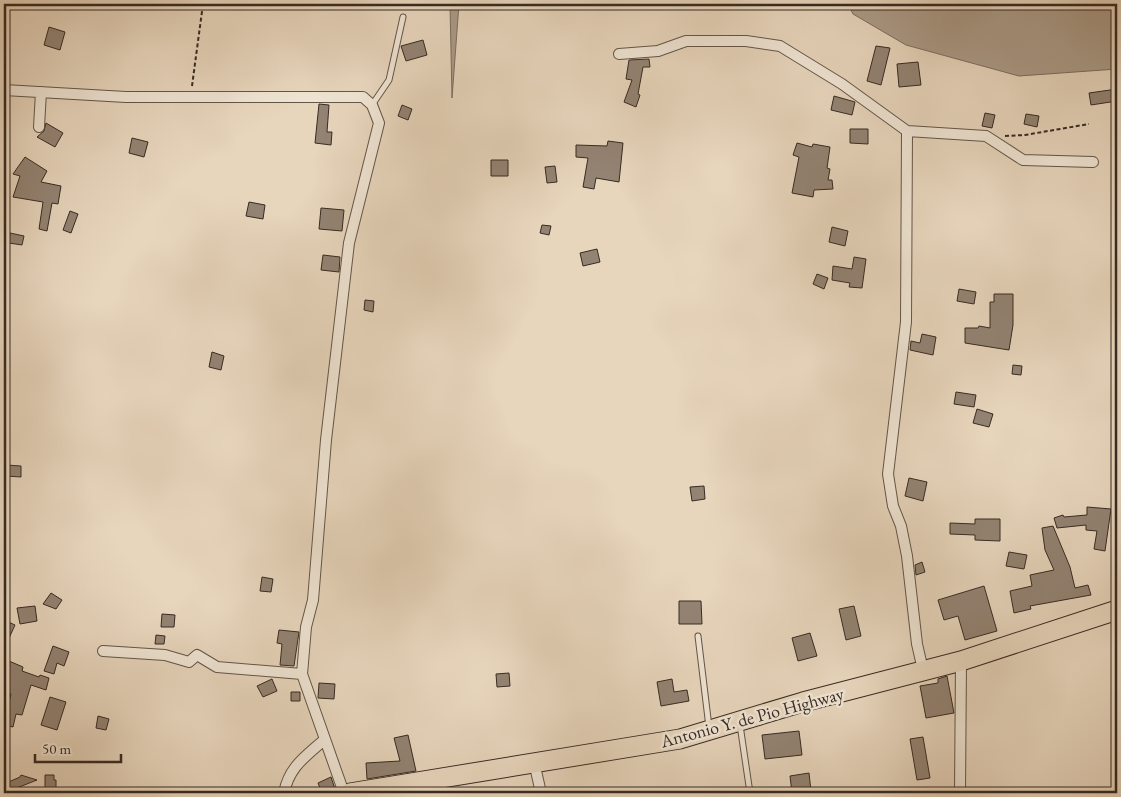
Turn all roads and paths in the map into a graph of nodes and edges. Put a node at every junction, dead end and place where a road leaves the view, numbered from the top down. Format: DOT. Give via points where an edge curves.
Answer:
graph roads {
  1 [pos="203,4"];
  2 [pos="403,17"];
  3 [pos="619,54"];
  4 [pos="4,90"];
  5 [pos="41,92"];
  6 [pos="190,95"];
  7 [pos="372,105"];
  8 [pos="1089,124"];
  9 [pos="40,127"];
  10 [pos="907,131"];
  11 [pos="986,136"];
  12 [pos="1092,162"];
  13 [pos="1117,610"];
  14 [pos="698,636"];
  15 [pos="103,651"];
  16 [pos="961,661"];
  17 [pos="923,670"];
  18 [pos="302,674"];
  19 [pos="740,722"];
  20 [pos="709,731"];
  21 [pos="324,740"];
  22 [pos="534,762"];
  23 [pos="284,793"];
  24 [pos="344,793"];
  25 [pos="350,793"];
  26 [pos="541,793"];
  27 [pos="750,793"];
  28 [pos="960,793"];
  1 -- 6 [label="path"];
  2 -- 7 [label="lane" via="390,80"];
  3 -- 10 [label="street" via="658,51 686,41 780,46 842,84"];
  4 -- 5 [label="street"];
  5 -- 6 [label="street" via="126,97"];
  5 -- 9 [label="street"];
  6 -- 7 [label="street" via="363,97"];
  7 -- 18 [label="street" via="380,122 349,243 326,440 313,600 306,627"];
  8 -- 11 [label="path" via="1026,135"];
  10 -- 11 [label="street"];
  10 -- 17 [label="street" via="906,322 888,474 892,506 901,526 907,556"];
  11 -- 12 [label="street" via="1023,160"];
  13 -- 16 [label="highway, Antonio Y. de Pio Highway"];
  14 -- 20 [label="lane"];
  15 -- 18 [label="street" via="165,655 189,662 197,655 217,667"];
  16 -- 17 [label="highway, Antonio Y. de Pio Highway"];
  16 -- 28 [label="street"];
  17 -- 19 [label="highway, Antonio Y. de Pio Highway"];
  18 -- 21 [label="street"];
  19 -- 20 [label="highway, Antonio Y. de Pio Highway"];
  19 -- 27 [label="lane"];
  20 -- 22 [label="highway, Antonio Y. de Pio Highway" via="680,739"];
  21 -- 23 [label="street" via="287,778"];
  21 -- 24 [label="street"];
  22 -- 25 [label="highway, Antonio Y. de Pio Highway"];
  22 -- 26 [label="street"];
}
